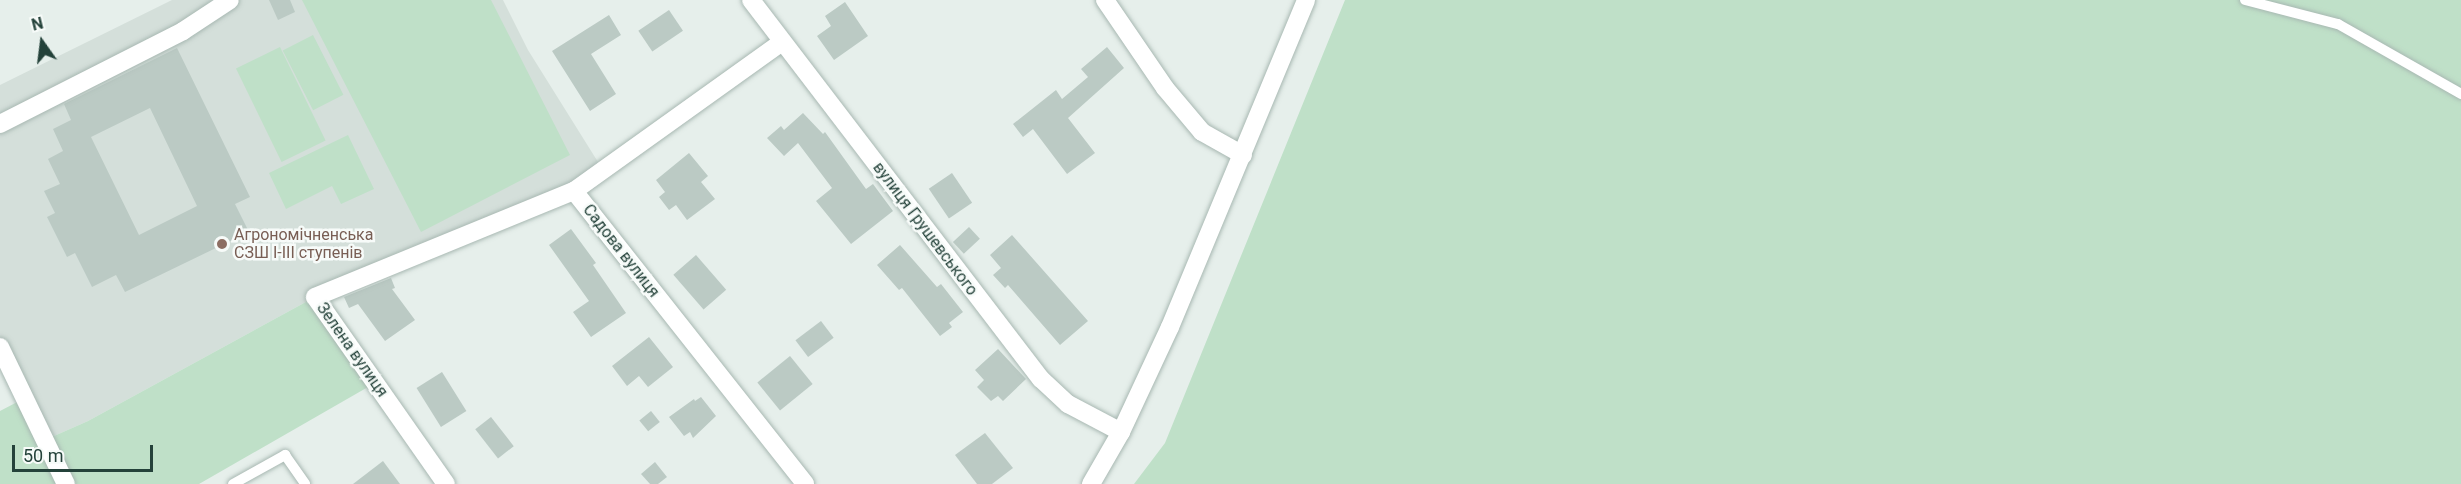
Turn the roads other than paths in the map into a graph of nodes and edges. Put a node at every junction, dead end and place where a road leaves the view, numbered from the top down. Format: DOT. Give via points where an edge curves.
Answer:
graph roads {
  1 [pos="230,0"];
  2 [pos="751,0"];
  3 [pos="1105,0"];
  4 [pos="1306,0"];
  5 [pos="2245,0"];
  6 [pos="782,42"];
  7 [pos="2461,94"];
  8 [pos="0,124"];
  9 [pos="1242,155"];
  10 [pos="574,191"];
  11 [pos="0,346"];
  12 [pos="1122,432"];
  13 [pos="66,484"];
  14 [pos="233,484"];
  15 [pos="305,484"];
  16 [pos="446,484"];
  17 [pos="805,484"];
  18 [pos="1091,484"];
  1 -- 8 [label="street" via="183,31"];
  2 -- 6 [label="street, вулиця Грушевського"];
  3 -- 9 [label="street" via="1165,88 1202,132"];
  4 -- 9 [label="street"];
  5 -- 7 [label="lane" via="2338,24"];
  6 -- 10 [label="street, Садова вулиця"];
  6 -- 12 [label="street, вулиця Грушевського" via="1041,379 1068,404"];
  9 -- 12 [label="street"];
  10 -- 16 [label="street, Зелена вулиця" via="315,297"];
  10 -- 17 [label="street, Садова вулиця"];
  11 -- 13 [label="street"];
  12 -- 18 [label="street"];
  14 -- 15 [label="lane" via="285,455"];
}
